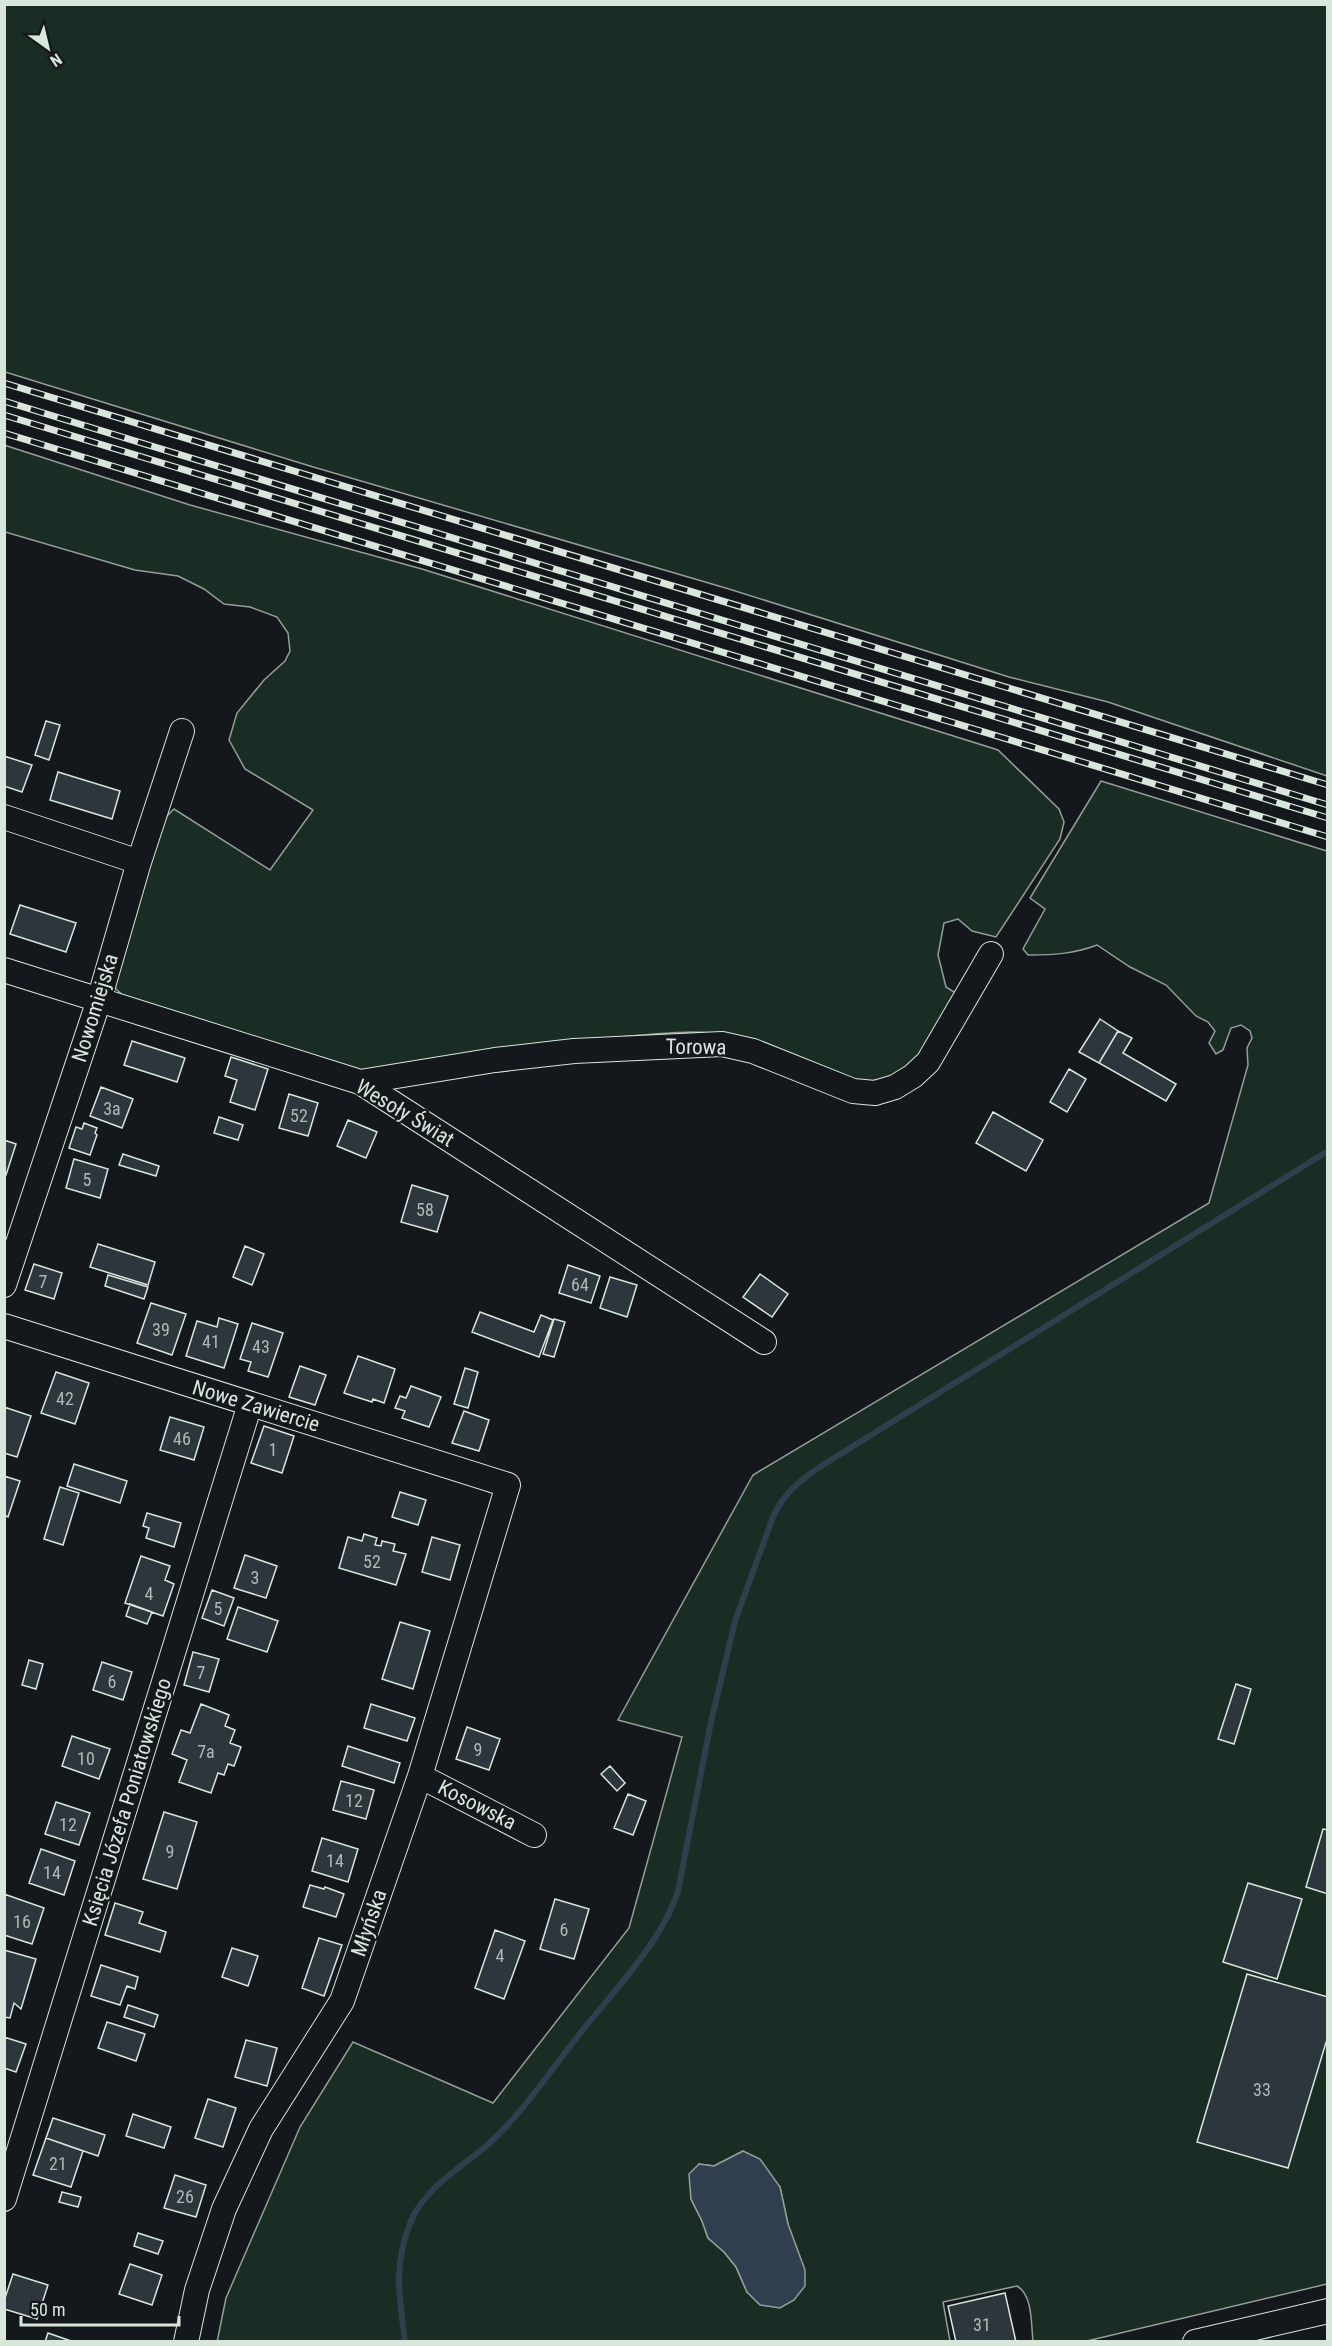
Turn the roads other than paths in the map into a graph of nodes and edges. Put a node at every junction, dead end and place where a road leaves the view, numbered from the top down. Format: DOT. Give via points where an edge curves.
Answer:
graph roads {
  1 [pos="182,731"];
  2 [pos="4,817"];
  3 [pos="139,861"];
  4 [pos="991,954"];
  5 [pos="4,970"];
  6 [pos="99,1000"];
  7 [pos="360,1082"];
  8 [pos="4,1285"];
  9 [pos="4,1326"];
  10 [pos="764,1342"];
  11 [pos="250,1404"];
  12 [pos="508,1485"];
  13 [pos="420,1776"];
  14 [pos="534,1835"];
  15 [pos="4,2199"];
  16 [pos="1328,2311"];
  17 [pos="186,2342"];
  18 [pos="1195,2342"];
  1 -- 3 [label="street, Nowomiejska"];
  2 -- 3 [label="street"];
  3 -- 6 [label="street, Nowomiejska"];
  4 -- 7 [label="street, Torowa" via="928,1062 896,1087 875,1093 853,1091 753,1051 722,1044 551,1053"];
  5 -- 6 [label="street, Wesoły Świat"];
  6 -- 7 [label="street, Wesoły Świat"];
  6 -- 8 [label="street, Nowomiejska"];
  7 -- 10 [label="street, Wesoły Świat"];
  9 -- 11 [label="street, Nowe Zawiercie"];
  11 -- 12 [label="street, Nowe Zawiercie"];
  11 -- 15 [label="street, Księcia Józefa Poniatowskiego"];
  12 -- 13 [label="street, Młyńska"];
  13 -- 14 [label="street, Kosowska"];
  13 -- 17 [label="street, Młyńska" via="342,2001 261,2130 224,2209 197,2290"];
  16 -- 18 [label="street"];
}
